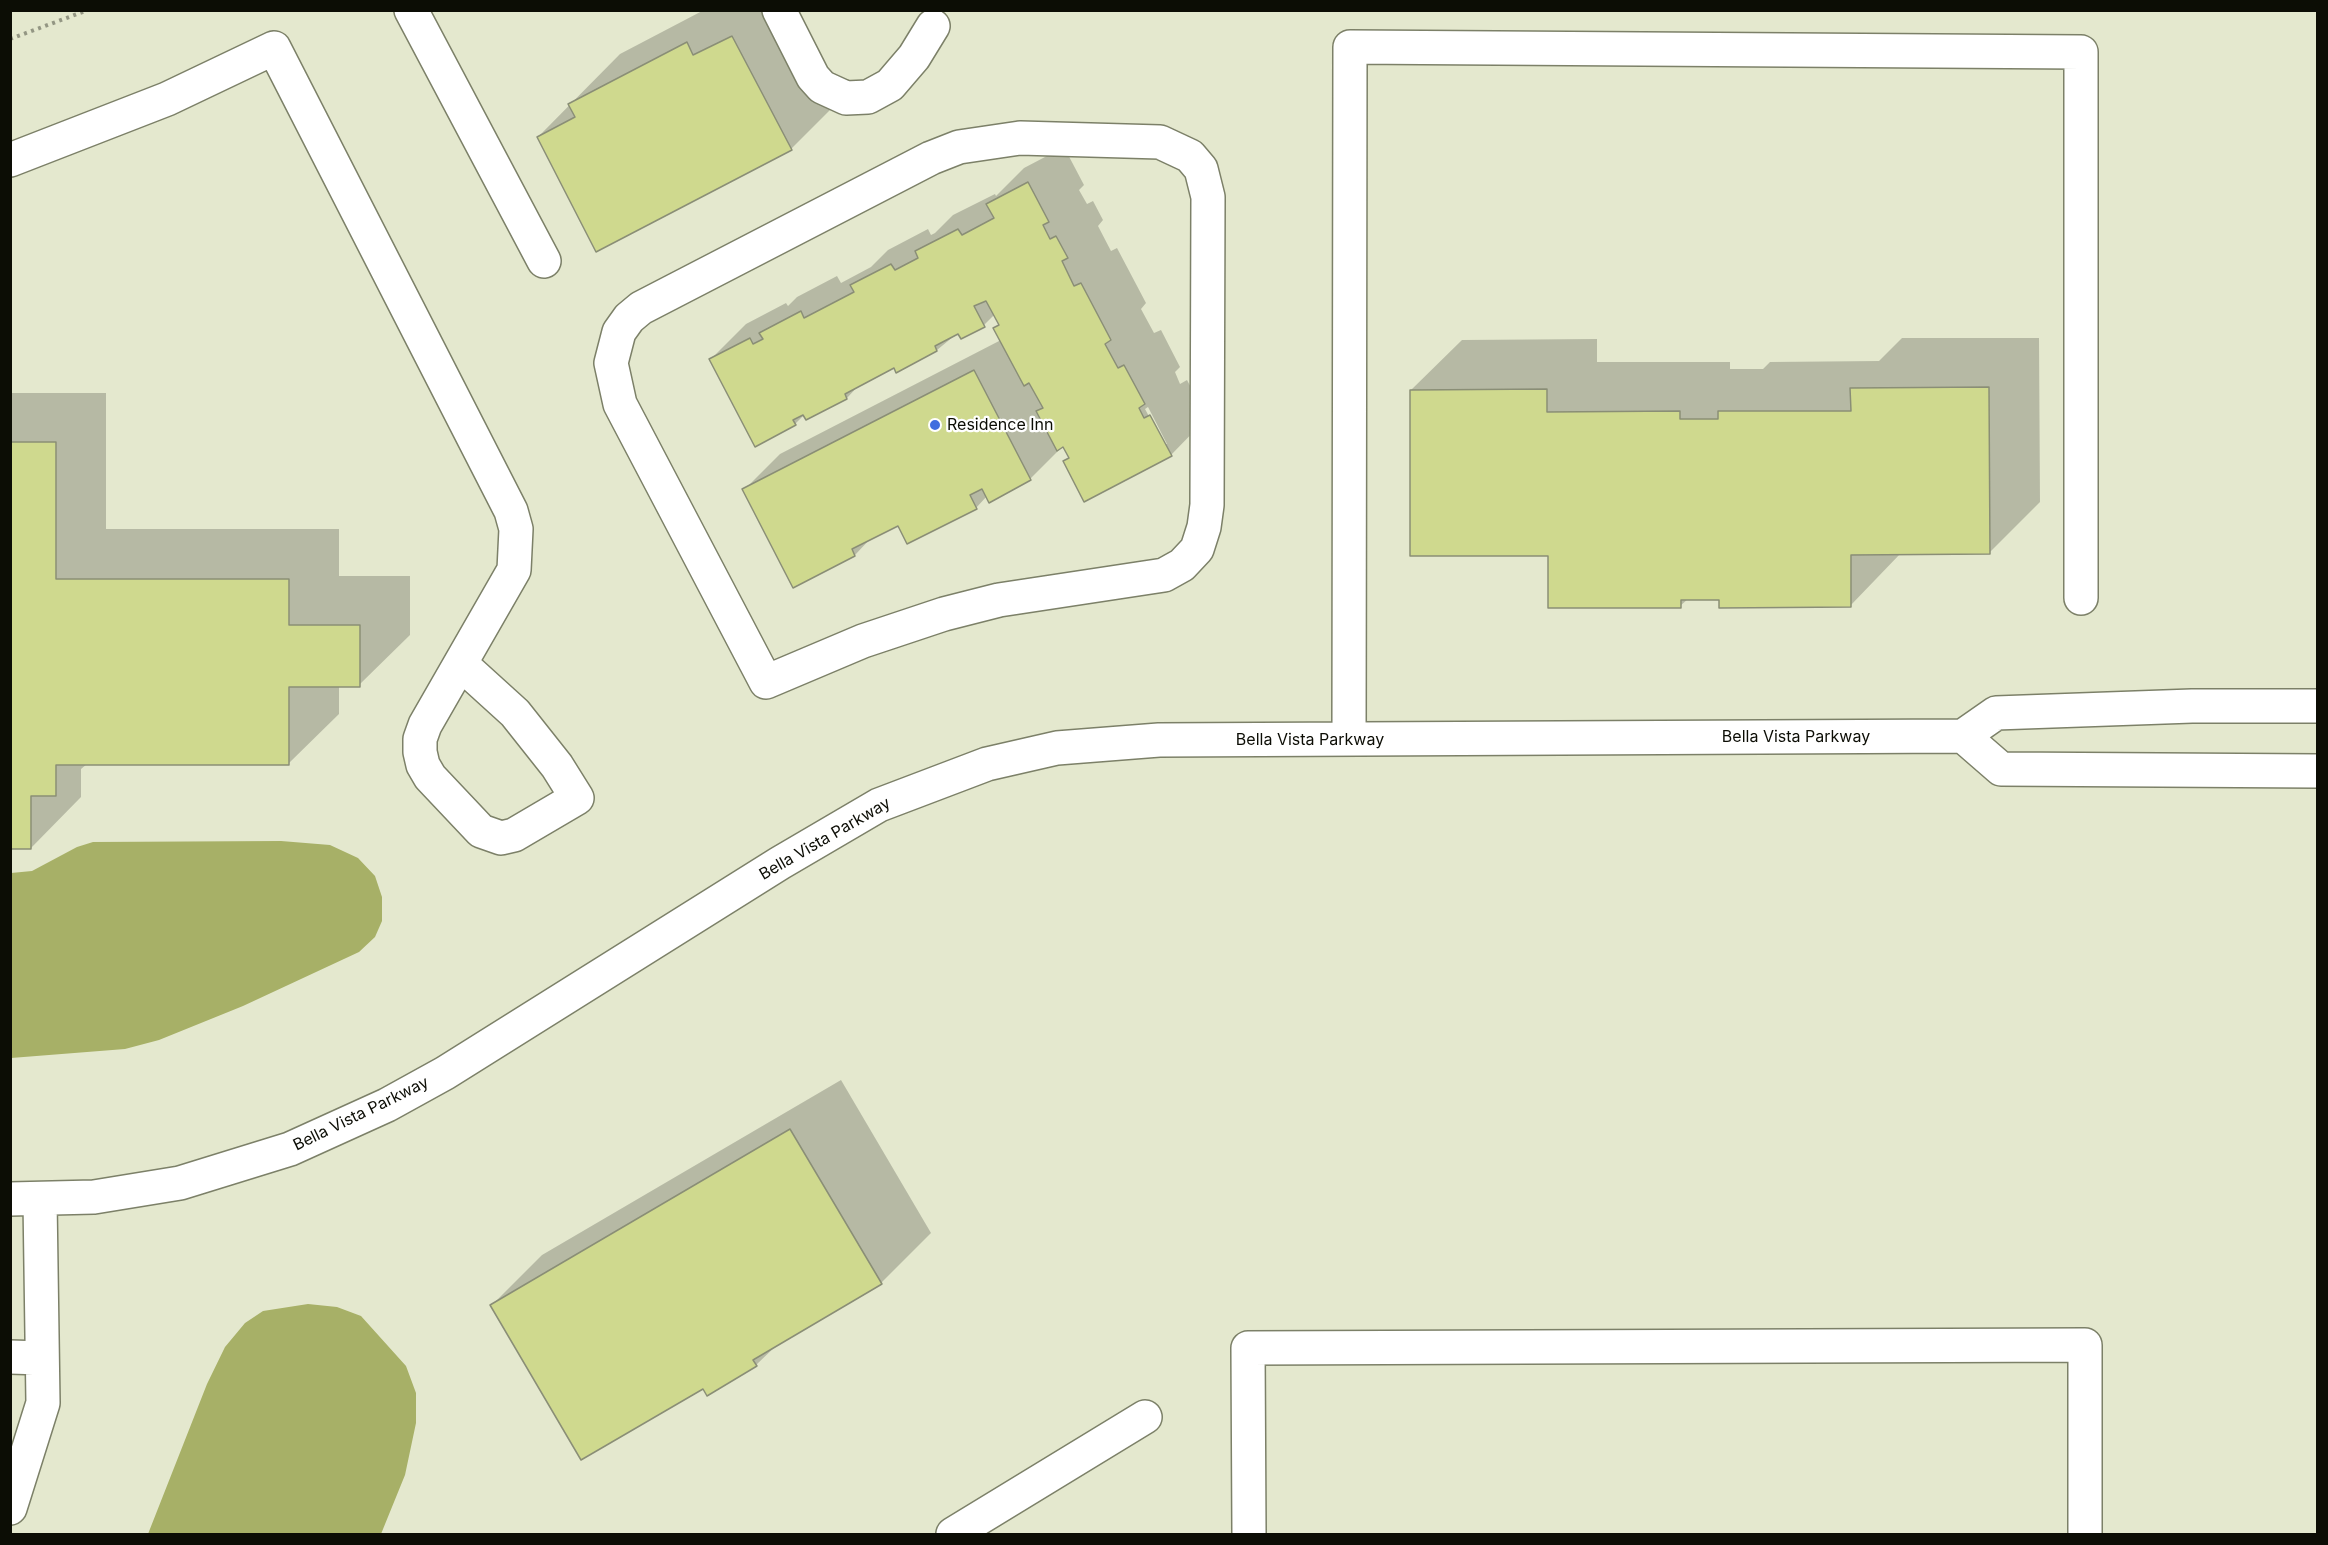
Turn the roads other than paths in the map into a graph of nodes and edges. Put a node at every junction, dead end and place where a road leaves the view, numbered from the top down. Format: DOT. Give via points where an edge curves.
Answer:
graph roads {
  1 [pos="411,10"];
  2 [pos="778,10"];
  3 [pos="933,26"];
  4 [pos="10,160"];
  5 [pos="544,261"];
  6 [pos="2081,598"];
  7 [pos="461,664"];
  8 [pos="766,682"];
  9 [pos="2318,706"];
  10 [pos="1963,736"];
  11 [pos="1349,740"];
  12 [pos="2318,771"];
  13 [pos="25,1200"];
  14 [pos="10,1357"];
  15 [pos="42,1358"];
  16 [pos="1145,1417"];
  17 [pos="10,1508"];
  18 [pos="953,1534"];
  19 [pos="1249,1534"];
  20 [pos="2085,1534"];
  1 -- 5 [label="street"];
  2 -- 3 [label="street" via="813,77 822,87 846,98 868,97 890,85"];
  4 -- 7 [label="street" via="166,99 274,48 511,512 516,529 514,570"];
  6 -- 11 [label="street" via="2081,52 1350,47"];
  7 -- 7 [label="street" via="420,740 423,765 481,831 501,838 514,835 577,798 515,713"];
  8 -- 8 [label="street" via="863,641 944,614 1010,598 1164,575 1182,565 1197,549 1207,505 1208,197 1201,169 1190,156 1160,142 1020,138 959,147 931,158 628,318 619,332 610,363 620,404"];
  9 -- 10 [label="street" via="1996,713"];
  10 -- 11 [label="street, Bella Vista Parkway"];
  10 -- 12 [label="street" via="2001,769"];
  11 -- 13 [label="street, Bella Vista Parkway" via="1110,742 1057,748 954,775 869,811 387,1105 290,1149 180,1184 94,1197"];
  13 -- 15 [label="street"];
  14 -- 15 [label="street"];
  15 -- 17 [label="street" via="40,1419"];
  16 -- 18 [label="street"];
  19 -- 20 [label="street" via="1248,1348 2085,1345"];
}
